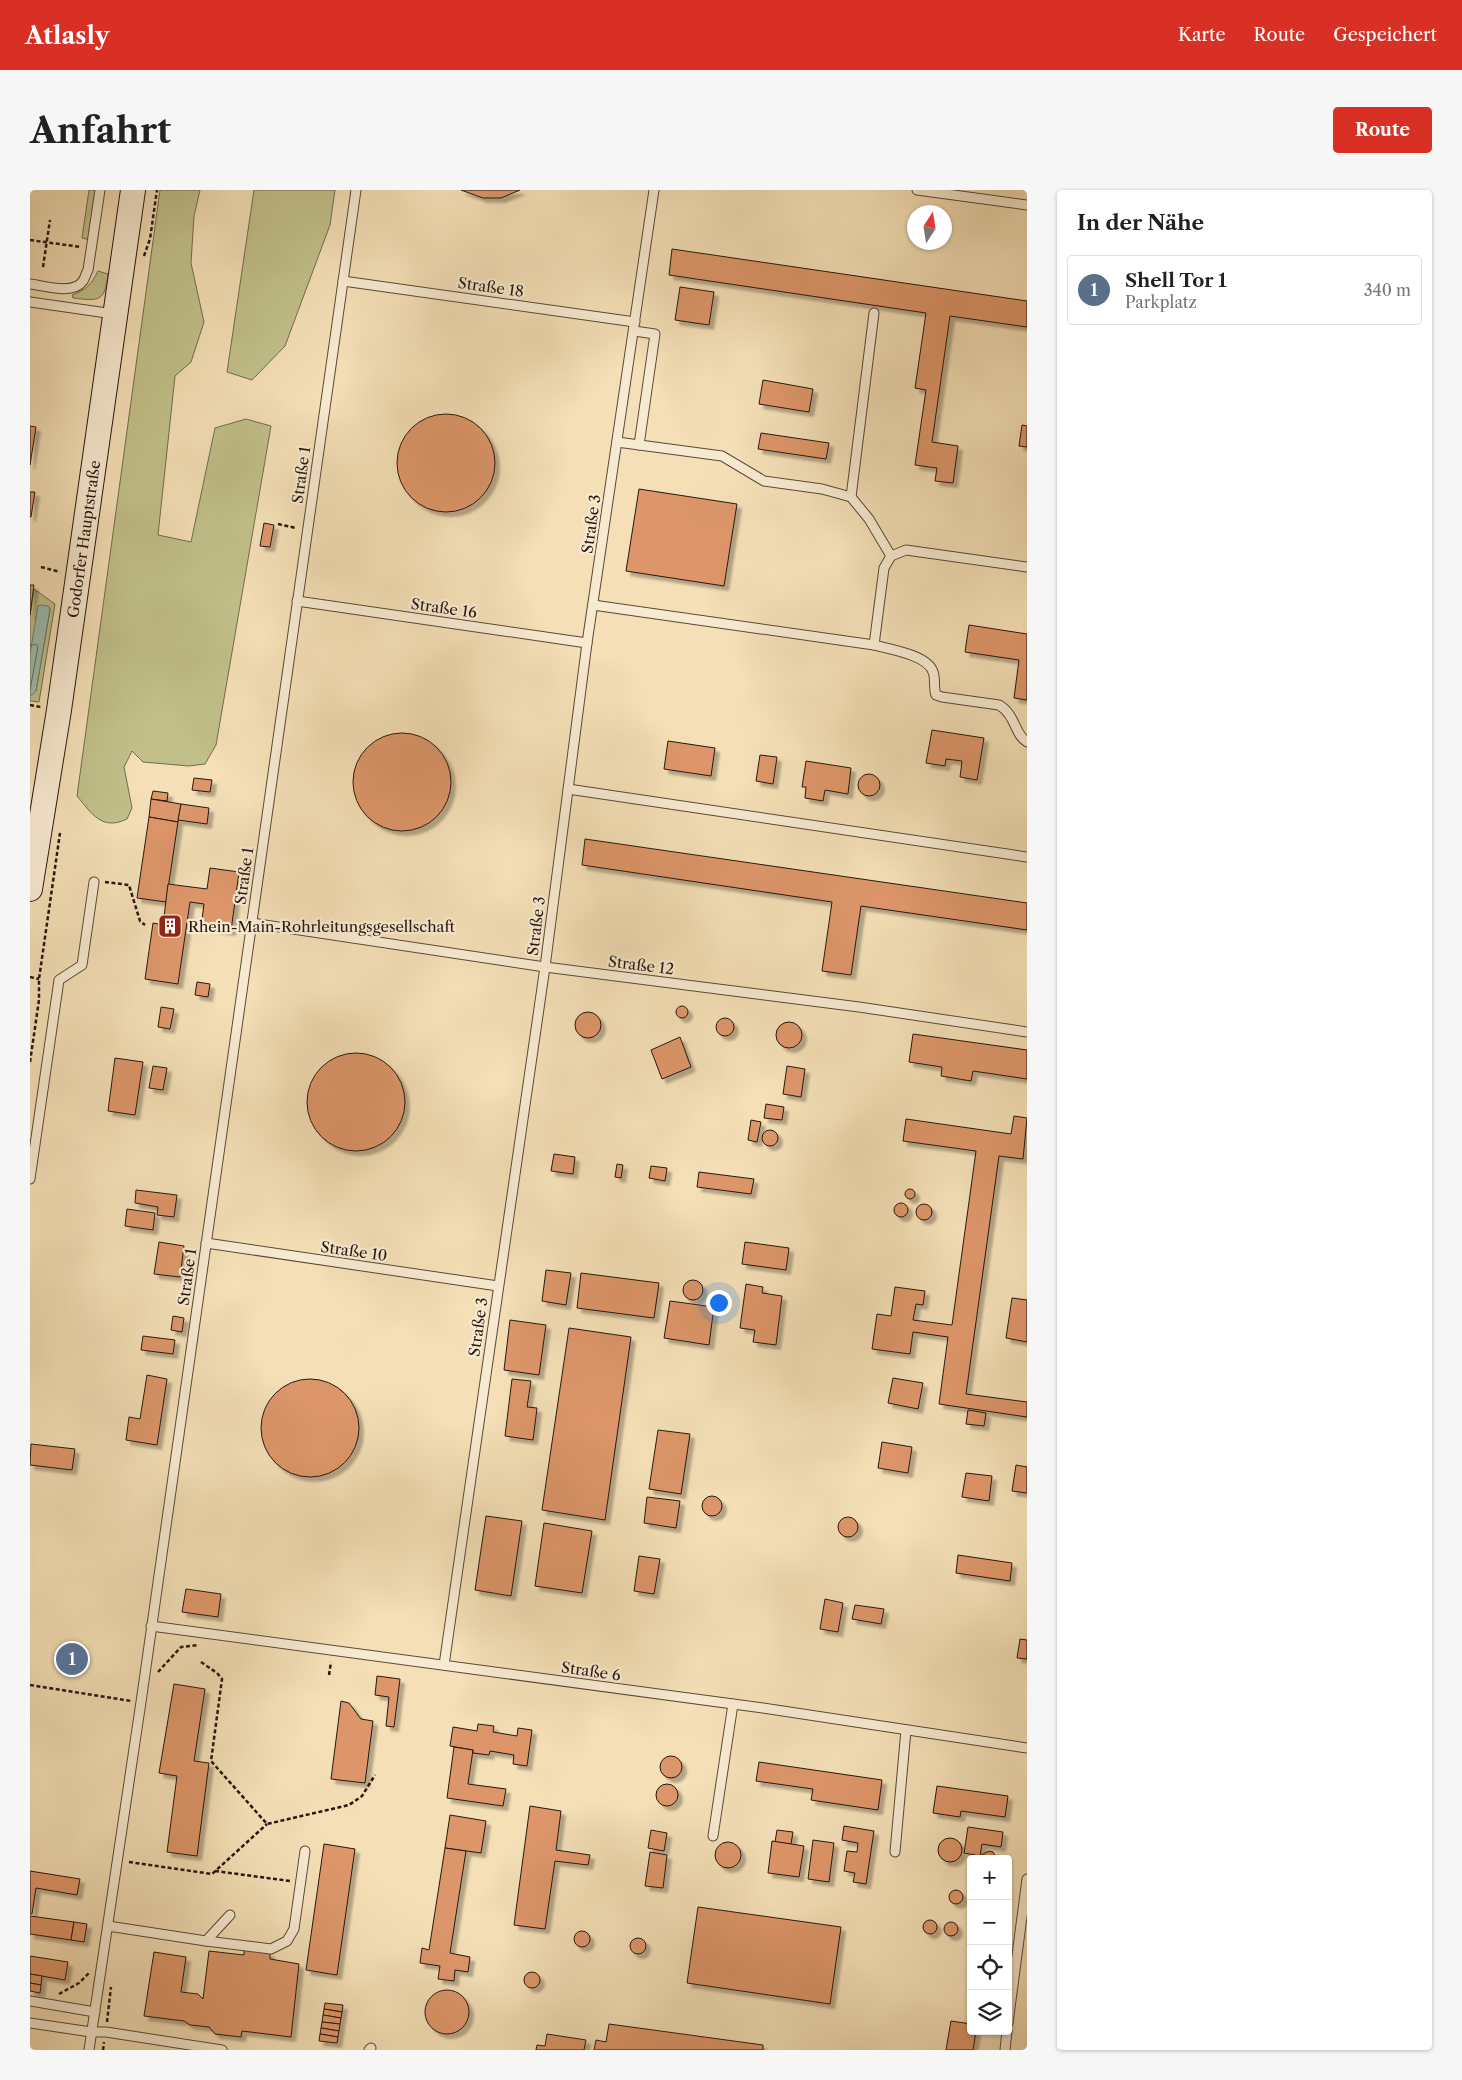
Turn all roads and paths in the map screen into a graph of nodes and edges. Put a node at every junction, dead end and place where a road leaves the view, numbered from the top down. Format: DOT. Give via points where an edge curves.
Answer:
graph roads {
  1 [pos="100,190"];
  2 [pos="133,190"];
  3 [pos="157,190"];
  4 [pos="356,190"];
  5 [pos="654,190"];
  6 [pos="917,190"];
  7 [pos="1027,205"];
  8 [pos="50,220"];
  9 [pos="145,231"];
  10 [pos="150,239"];
  11 [pos="30,240"];
  12 [pos="47,242"];
  13 [pos="91,248"];
  14 [pos="143,259"];
  15 [pos="43,267"];
  16 [pos="343,280"];
  17 [pos="30,284"];
  18 [pos="30,302"];
  19 [pos="874,313"];
  20 [pos="115,315"];
  21 [pos="635,326"];
  22 [pos="617,442"];
  23 [pos="638,445"];
  24 [pos="851,497"];
  25 [pos="278,524"];
  26 [pos="308,530"];
  27 [pos="891,556"];
  28 [pos="1027,566"];
  29 [pos="297,601"];
  30 [pos="593,604"];
  31 [pos="587,643"];
  32 [pos="874,646"];
  33 [pos="1027,742"];
  34 [pos="568,789"];
  35 [pos="1027,857"];
  36 [pos="31,879"];
  37 [pos="94,882"];
  38 [pos="252,923"];
  39 [pos="145,925"];
  40 [pos="545,967"];
  41 [pos="30,977"];
  42 [pos="39,1000"];
  43 [pos="34,1004"];
  44 [pos="1027,1032"];
  45 [pos="30,1039"];
  46 [pos="32,1045"];
  47 [pos="30,1062"];
  48 [pos="30,1179"];
  49 [pos="206,1243"];
  50 [pos="498,1286"];
  51 [pos="151,1626"];
  52 [pos="204,1645"];
  53 [pos="322,1661"];
  54 [pos="201,1662"];
  55 [pos="331,1662"];
  56 [pos="340,1664"];
  57 [pos="444,1665"];
  58 [pos="154,1675"];
  59 [pos="329,1675"];
  60 [pos="30,1685"];
  61 [pos="141,1702"];
  62 [pos="733,1704"];
  63 [pos="906,1730"];
  64 [pos="1027,1748"];
  65 [pos="375,1775"];
  66 [pos="267,1824"];
  67 [pos="713,1836"];
  68 [pos="305,1850"];
  69 [pos="895,1852"];
  70 [pos="129,1862"];
  71 [pos="215,1871"];
  72 [pos="1027,1879"];
  73 [pos="300,1882"];
  74 [pos="230,1915"];
  75 [pos="108,1926"];
  76 [pos="206,1941"];
  77 [pos="91,1970"];
  78 [pos="1012,1993"];
  79 [pos="50,1995"];
  80 [pos="30,2001"];
  81 [pos="95,2012"];
  82 [pos="30,2023"];
  83 [pos="91,2032"];
  84 [pos="1007,2035"];
  85 [pos="89,2050"];
  86 [pos="222,2050"];
  87 [pos="1005,2050"];
  1 -- 13 [label="lane"];
  2 -- 20 [label="main road, Godorfer Hauptstraße"];
  3 -- 10 [label="path"];
  4 -- 16 [label="lane, Straße 1"];
  5 -- 21 [label="lane, Straße 3"];
  6 -- 7 [label="lane"];
  8 -- 12 [label="path"];
  9 -- 10 [label="path"];
  10 -- 14 [label="path"];
  11 -- 12 [label="path"];
  12 -- 13 [label="path"];
  12 -- 15 [label="path"];
  13 -- 17 [label="lane" via="83,282 73,288"];
  16 -- 21 [label="lane, Straße 18"];
  16 -- 26 [label="lane, Straße 1"];
  18 -- 20 [label="lane"];
  19 -- 24 [label="lane"];
  20 -- 36 [label="main road, Godorfer Hauptstraße" via="59,710"];
  21 -- 22 [label="lane, Straße 3"];
  21 -- 23 [label="lane, Straße 18" via="655,334"];
  22 -- 23 [label="lane"];
  22 -- 30 [label="lane, Straße 3"];
  23 -- 24 [label="lane" via="722,456 764,481 822,489"];
  24 -- 27 [label="lane" via="869,519"];
  25 -- 26 [label="path"];
  26 -- 29 [label="lane, Straße 1"];
  27 -- 28 [label="lane" via="906,550"];
  27 -- 32 [label="lane" via="884,568"];
  29 -- 31 [label="lane, Straße 16"];
  29 -- 38 [label="lane, Straße 1"];
  30 -- 31 [label="lane, Straße 3"];
  30 -- 32 [label="lane"];
  31 -- 34 [label="lane, Straße 3"];
  32 -- 33 [label="lane" via="906,653 926,662 933,670 936,695 999,705 1006,709 1014,719 1021,738"];
  34 -- 35 [label="lane"];
  34 -- 40 [label="lane, Straße 3"];
  37 -- 39 [label="path" via="129,885 140,921"];
  37 -- 48 [label="lane" via="82,965 59,980"];
  38 -- 40 [label="lane, Straße 12"];
  38 -- 49 [label="lane, Straße 1"];
  40 -- 44 [label="lane, Straße 12"];
  40 -- 50 [label="lane, Straße 3"];
  41 -- 42 [label="path" via="39,979"];
  42 -- 43 [label="path"];
  42 -- 46 [label="path"];
  45 -- 46 [label="path"];
  46 -- 47 [label="path"];
  49 -- 50 [label="lane, Straße 10"];
  49 -- 51 [label="lane, Straße 1"];
  50 -- 57 [label="lane, Straße 3"];
  51 -- 57 [label="lane, Straße 6"];
  51 -- 61 [label="lane, Straße 1"];
  52 -- 58 [label="path" via="181,1647"];
  53 -- 55 [label="path"];
  54 -- 66 [label="path" via="222,1679 211,1761"];
  55 -- 56 [label="path"];
  55 -- 59 [label="path"];
  57 -- 62 [label="lane, Straße 6"];
  60 -- 61 [label="path"];
  61 -- 75 [label="lane, Straße 1"];
  62 -- 63 [label="lane, Straße 6"];
  62 -- 67 [label="lane"];
  63 -- 64 [label="lane, Straße 6"];
  63 -- 69 [label="lane"];
  65 -- 66 [label="path" via="362,1796 349,1805"];
  66 -- 71 [label="path"];
  68 -- 73 [label="lane"];
  70 -- 71 [label="path" via="212,1874"];
  71 -- 73 [label="path"];
  72 -- 78 [label="lane"];
  73 -- 76 [label="lane" via="294,1929 287,1941 271,1949"];
  74 -- 76 [label="lane"];
  75 -- 76 [label="lane"];
  75 -- 81 [label="lane, Straße 1"];
  77 -- 79 [label="path" via="68,1990"];
  80 -- 81 [label="lane"];
  81 -- 83 [label="lane, Straße 1"];
  82 -- 83 [label="lane"];
  83 -- 85 [label="lane, Straße 1"];
  83 -- 86 [label="lane"];
  84 -- 87 [label="lane"];
}
